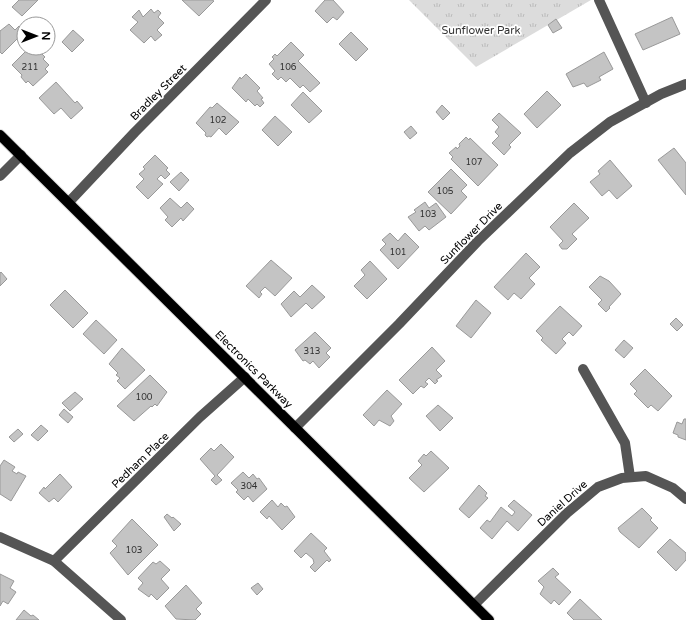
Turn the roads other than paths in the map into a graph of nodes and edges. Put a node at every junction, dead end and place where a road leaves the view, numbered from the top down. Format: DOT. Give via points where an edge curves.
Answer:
graph roads {
  1 [pos="266,0"];
  2 [pos="598,0"];
  3 [pos="684,88"];
  4 [pos="646,103"];
  5 [pos="0,135"];
  6 [pos="21,155"];
  7 [pos="0,176"];
  8 [pos="69,202"];
  9 [pos="583,369"];
  10 [pos="245,377"];
  11 [pos="295,428"];
  12 [pos="630,477"];
  13 [pos="686,499"];
  14 [pos="0,537"];
  15 [pos="54,561"];
  16 [pos="474,605"];
  17 [pos="121,620"];
  18 [pos="490,620"];
  1 -- 8 [label="street, Bradley Street"];
  2 -- 4 [label="street"];
  3 -- 4 [label="street, Sunflower Drive"];
  4 -- 11 [label="street, Sunflower Drive" via="610,122 570,152 478,241"];
  5 -- 6 [label="main road, Electronics Parkway"];
  6 -- 7 [label="street"];
  6 -- 8 [label="main road, Electronics Parkway"];
  8 -- 10 [label="main road, Electronics Parkway"];
  9 -- 12 [label="street" via="625,443"];
  10 -- 11 [label="main road, Electronics Parkway"];
  10 -- 15 [label="street, Pedham Place" via="200,417"];
  11 -- 16 [label="main road, Electronics Parkway"];
  12 -- 13 [label="street, Daniel Drive" via="646,476 663,483"];
  12 -- 16 [label="street, Daniel Drive" via="598,487 567,513"];
  14 -- 15 [label="street"];
  15 -- 17 [label="street"];
  16 -- 18 [label="main road, Electronics Parkway"];
}
